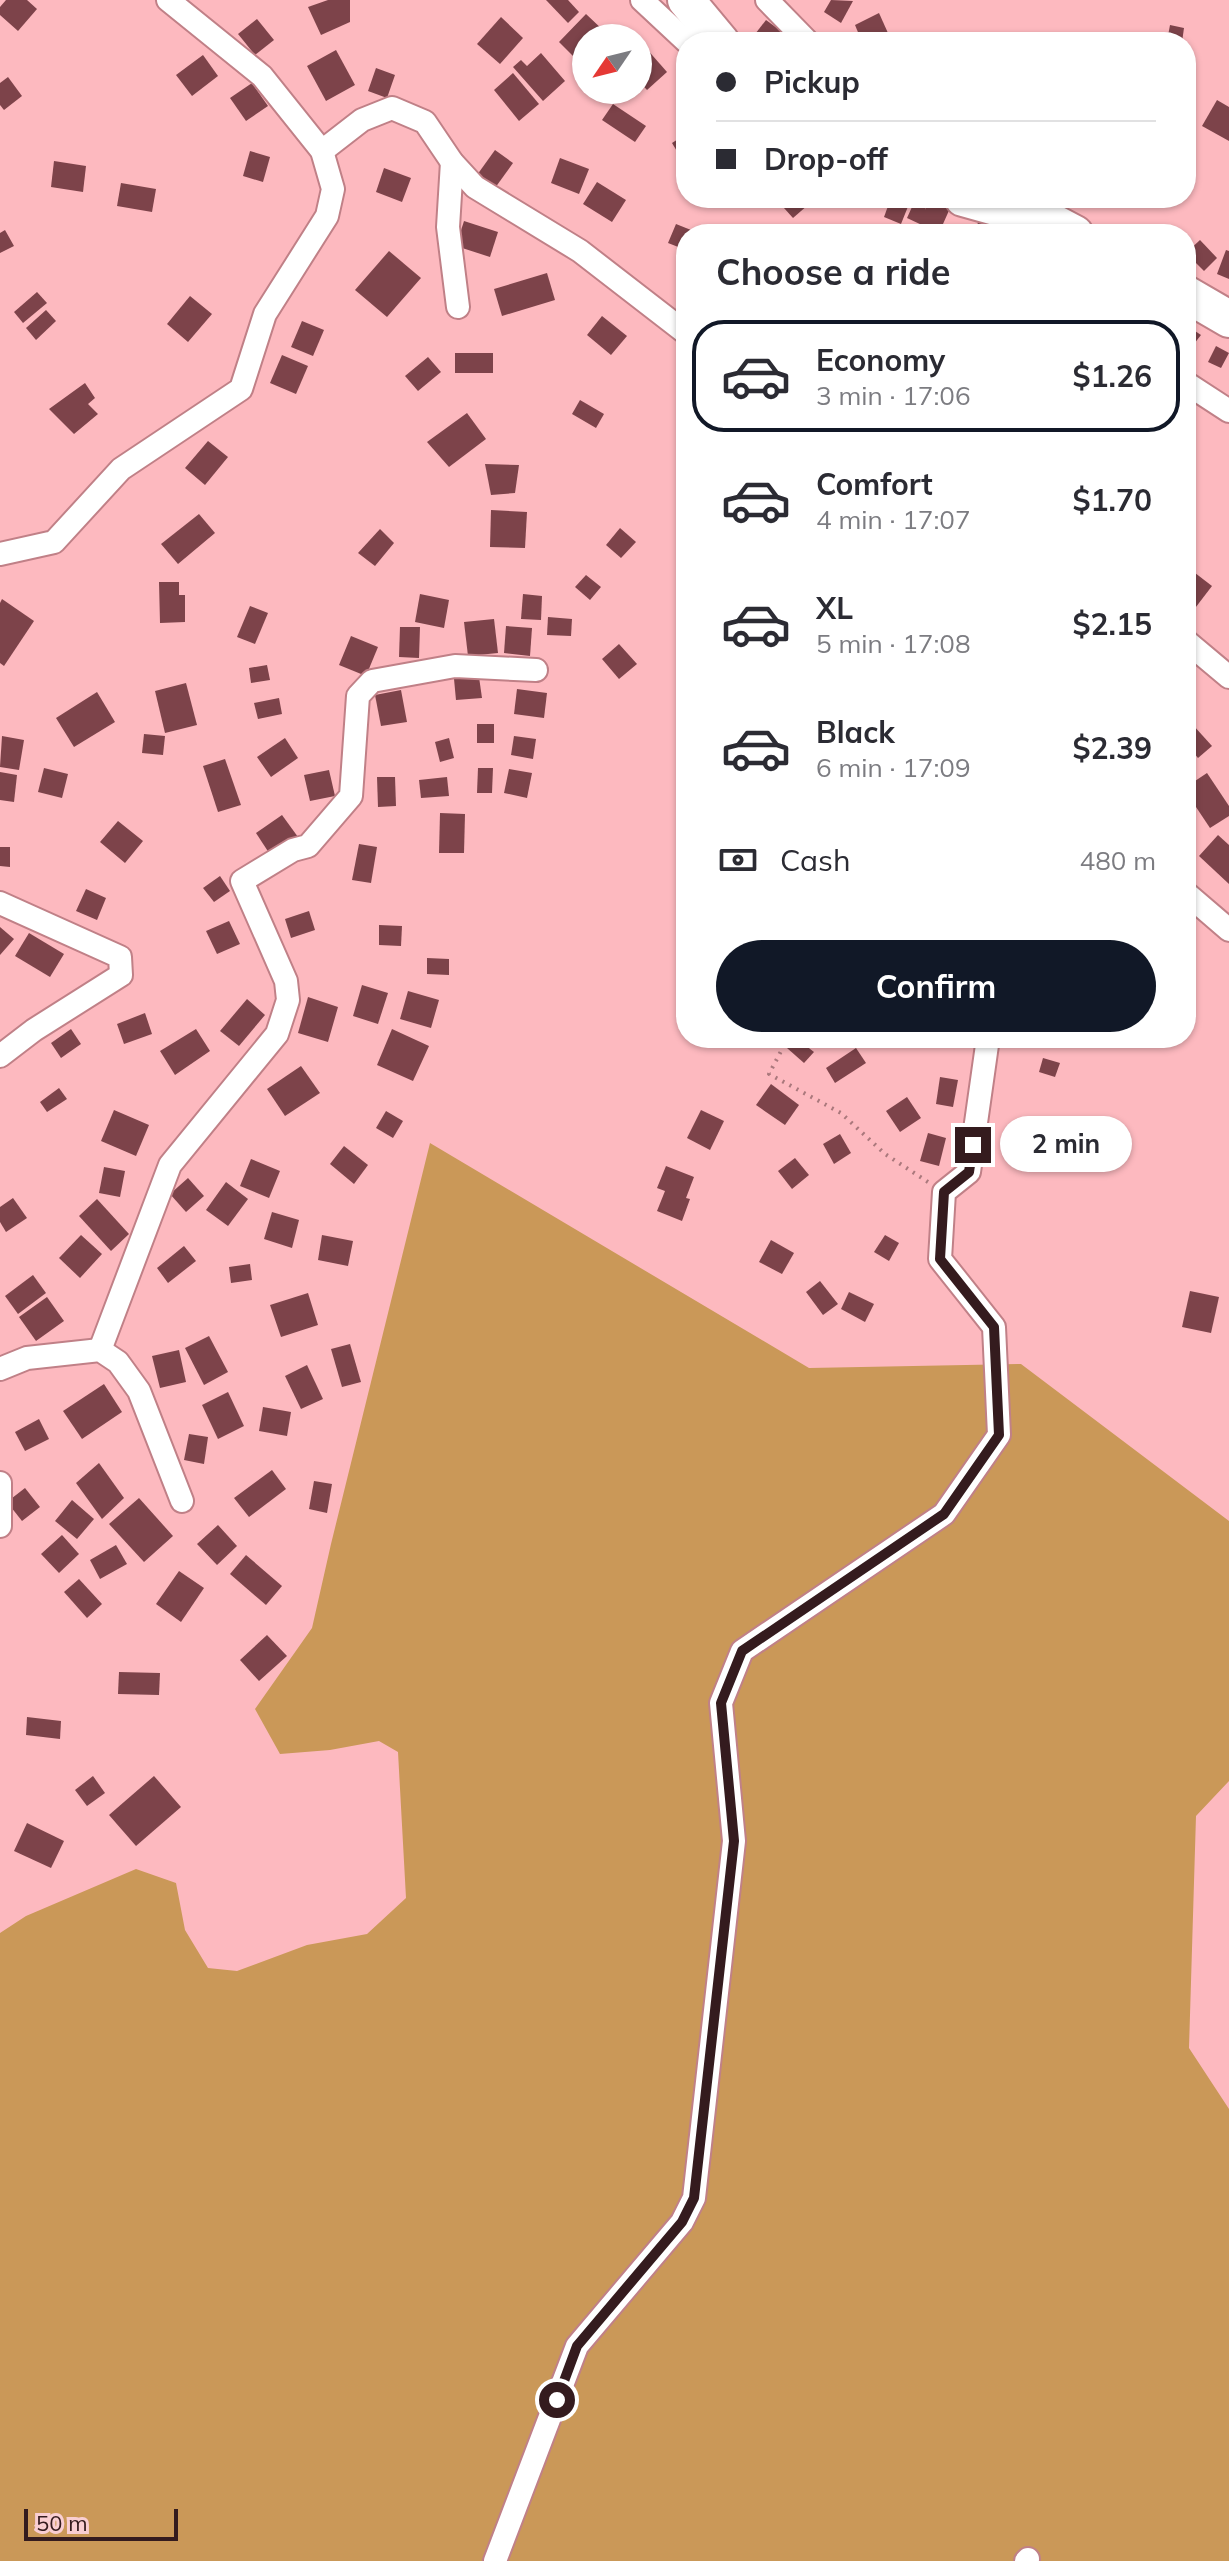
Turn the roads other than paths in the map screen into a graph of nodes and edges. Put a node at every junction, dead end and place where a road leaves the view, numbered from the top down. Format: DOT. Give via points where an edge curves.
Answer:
graph roads {
  1 [pos="168,0"];
  2 [pos="642,0"];
  3 [pos="686,0"];
  4 [pos="767,0"];
  5 [pos="676,32"];
  6 [pos="713,32"];
  7 [pos="798,32"];
  8 [pos="322,151"];
  9 [pos="452,162"];
  10 [pos="993,208"];
  11 [pos="1040,224"];
  12 [pos="1196,300"];
  13 [pos="458,307"];
  14 [pos="1229,319"];
  15 [pos="676,325"];
  16 [pos="1196,390"];
  17 [pos="1229,411"];
  18 [pos="0,554"];
  19 [pos="1196,649"];
  20 [pos="536,670"];
  21 [pos="1229,677"];
  22 [pos="1196,902"];
  23 [pos="0,903"];
  24 [pos="1229,930"];
  25 [pos="987,1048"];
  26 [pos="0,1056"];
  27 [pos="100,1350"];
  28 [pos="0,1369"];
  29 [pos="0,1483"];
  30 [pos="182,1501"];
  31 [pos="0,1526"];
  32 [pos="495,2561"];
  1 -- 8 [label="street" via="262,76"];
  2 -- 5 [label="street"];
  3 -- 6 [label="main road"];
  4 -- 7 [label="street"];
  8 -- 9 [label="street" via="362,120 392,108 425,122"];
  8 -- 18 [label="street" via="333,189 327,216 265,314 241,389 121,469 54,542"];
  9 -- 13 [label="street" via="448,227"];
  9 -- 15 [label="street" via="475,187 580,251"];
  10 -- 11 [label="main road"];
  12 -- 14 [label="main road"];
  16 -- 17 [label="street"];
  19 -- 21 [label="street"];
  20 -- 27 [label="street" via="455,666 372,681 358,696 351,796 308,846 242,881 286,981 288,1000 277,1034 170,1165"];
  22 -- 24 [label="street"];
  23 -- 26 [label="street" via="120,957 121,975"];
  25 -- 32 [label="street" via="969,1172 944,1192 940,1259 994,1327 999,1435 944,1514 742,1651 721,1703 734,1841 694,2198 682,2222 577,2346"];
  27 -- 28 [label="street" via="27,1358"];
  27 -- 30 [label="street" via="118,1362 139,1391"];
  29 -- 31 [label="street"];
}
